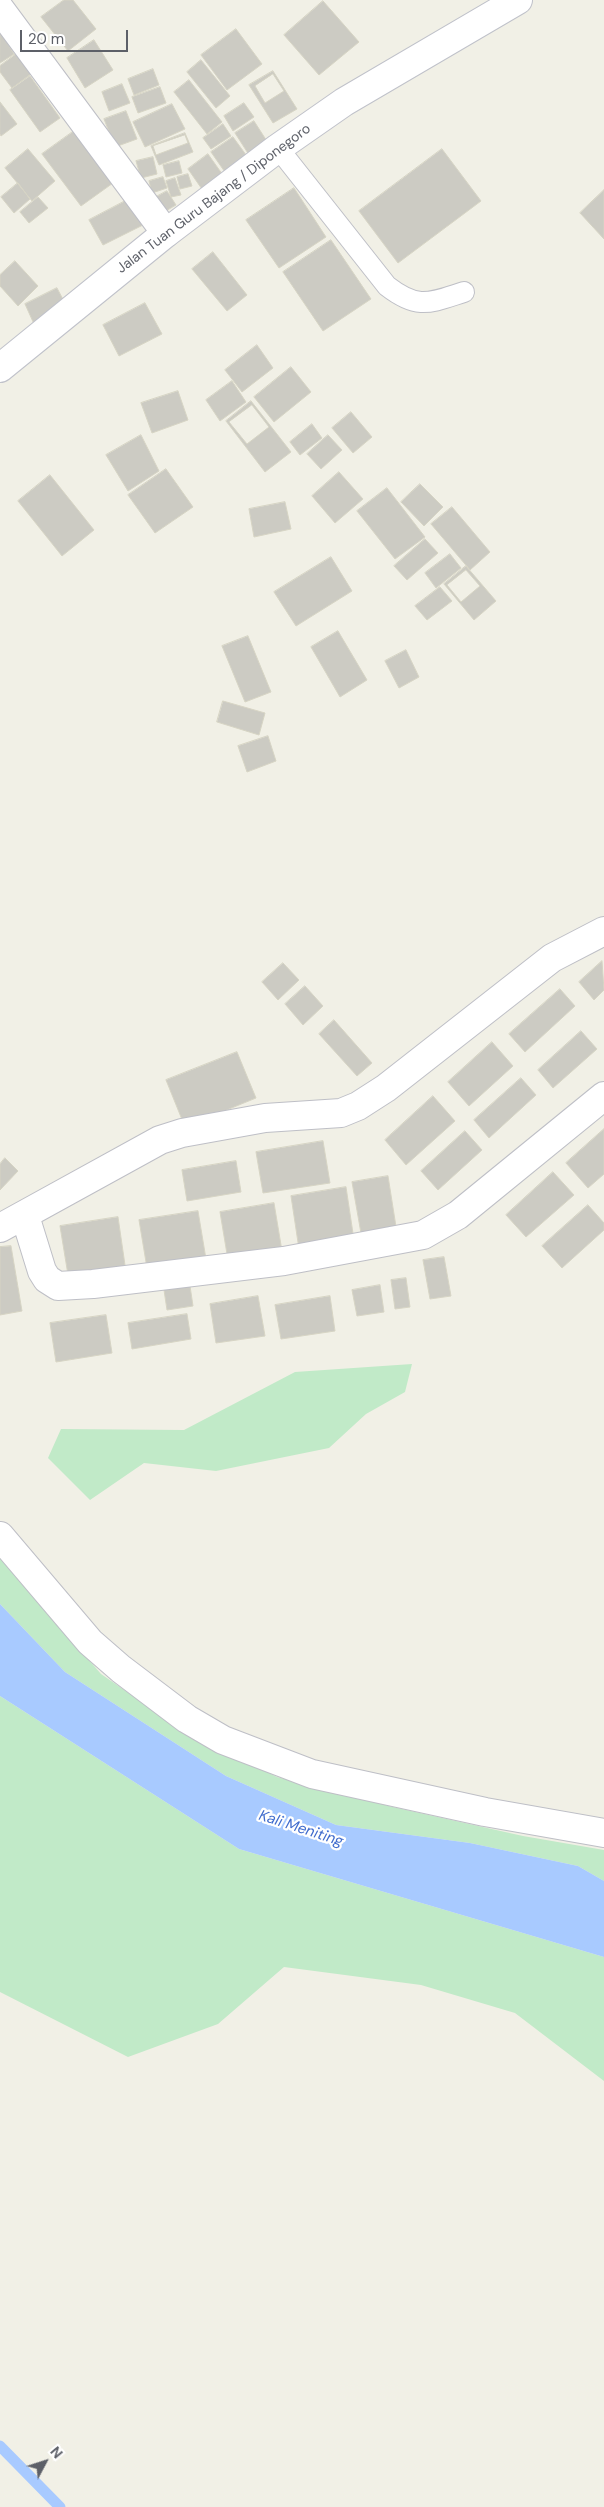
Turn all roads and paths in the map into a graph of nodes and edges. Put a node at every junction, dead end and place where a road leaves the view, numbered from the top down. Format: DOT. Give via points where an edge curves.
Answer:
graph roads {
  1 [pos="518,0"];
  2 [pos="0,9"];
  3 [pos="278,148"];
  4 [pos="166,233"];
  5 [pos="464,292"];
  6 [pos="0,368"];
  7 [pos="604,931"];
  8 [pos="604,1096"];
  9 [pos="25,1216"];
  10 [pos="0,1228"];
  11 [pos="0,1536"];
  12 [pos="604,1833"];
  1 -- 3 [label="street, Jalan Tuan Guru Bajang / Diponegoro" via="352,96"];
  2 -- 4 [label="street"];
  3 -- 4 [label="street, Jalan Tuan Guru Bajang / Diponegoro"];
  3 -- 5 [label="lane" via="387,286 404,299 417,302 433,302"];
  4 -- 6 [label="street, Jalan Tuan Guru Bajang / Diponegoro"];
  7 -- 9 [label="street" via="552,958 386,1088 358,1106 341,1112 266,1118 160,1140"];
  8 -- 9 [label="street" via="458,1215 423,1235 284,1261 58,1286 42,1271"];
  9 -- 10 [label="street"];
  11 -- 12 [label="street" via="90,1642 186,1719 223,1740 312,1774 485,1812"];
}
